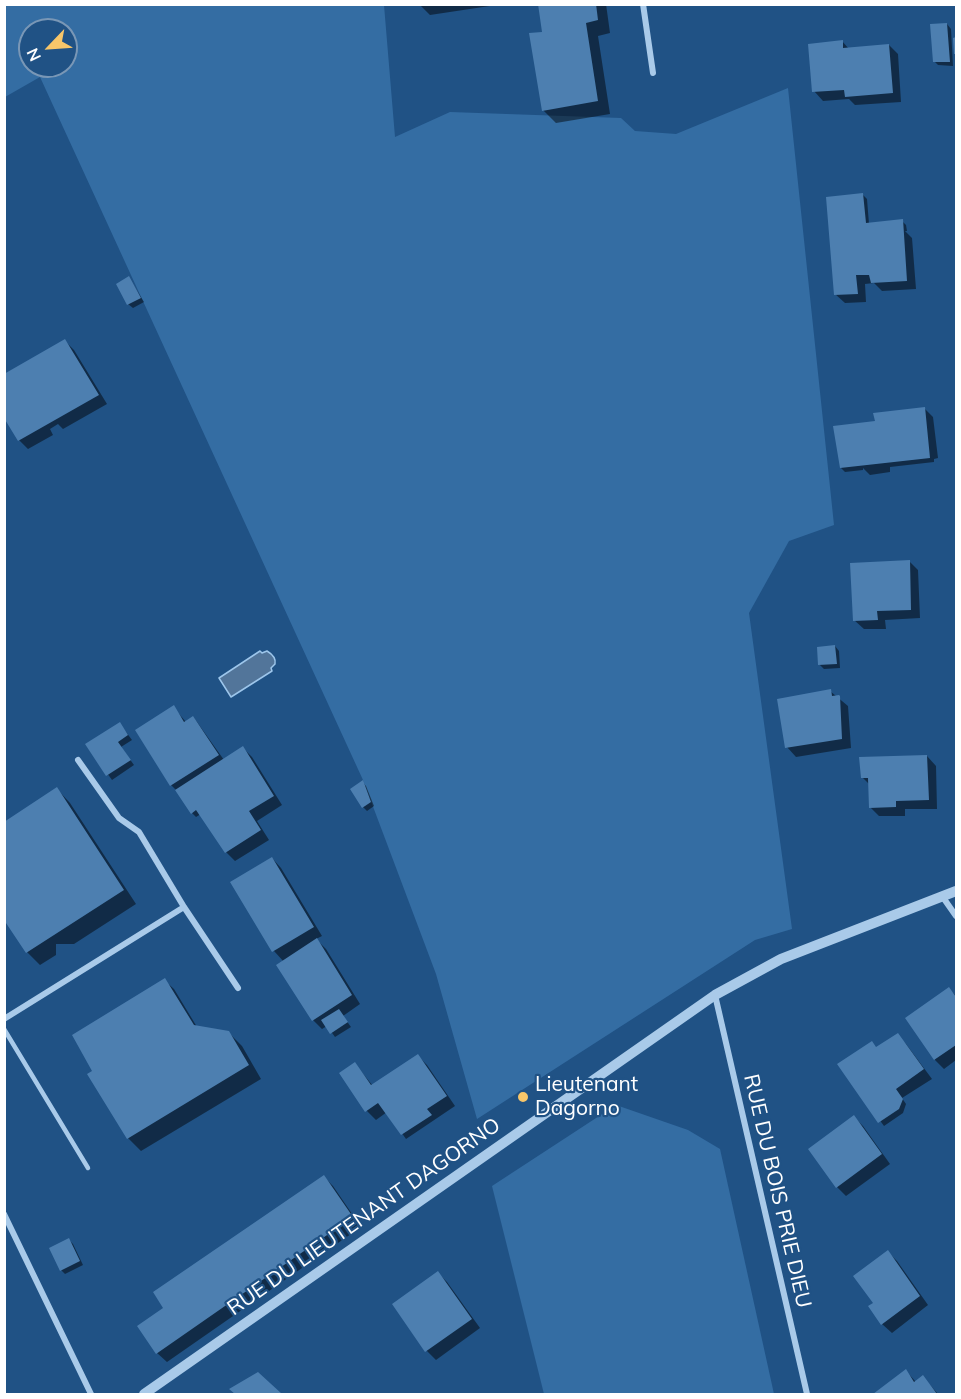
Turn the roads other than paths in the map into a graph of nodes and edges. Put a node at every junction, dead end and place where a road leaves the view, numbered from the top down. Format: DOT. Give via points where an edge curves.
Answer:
graph roads {
  1 [pos="643,4"];
  2 [pos="653,73"];
  3 [pos="78,759"];
  4 [pos="957,891"];
  5 [pos="942,896"];
  6 [pos="184,908"];
  7 [pos="957,916"];
  8 [pos="238,988"];
  9 [pos="716,995"];
  10 [pos="4,1019"];
  11 [pos="4,1029"];
  12 [pos="88,1168"];
  13 [pos="4,1214"];
  14 [pos="91,1395"];
  15 [pos="144,1395"];
  16 [pos="807,1395"];
  1 -- 2 [label="street"];
  3 -- 6 [label="street" via="119,818 139,832"];
  4 -- 5 [label="street, RUE DU LIEUTENANT DAGORNO"];
  5 -- 7 [label="street"];
  5 -- 9 [label="street, RUE DU LIEUTENANT DAGORNO" via="781,959"];
  6 -- 8 [label="street"];
  6 -- 10 [label="street"];
  9 -- 15 [label="street, RUE DU LIEUTENANT DAGORNO"];
  9 -- 16 [label="street, RUE DU BOIS PRIE DIEU"];
  11 -- 12 [label="lane"];
  13 -- 14 [label="street"];
}
